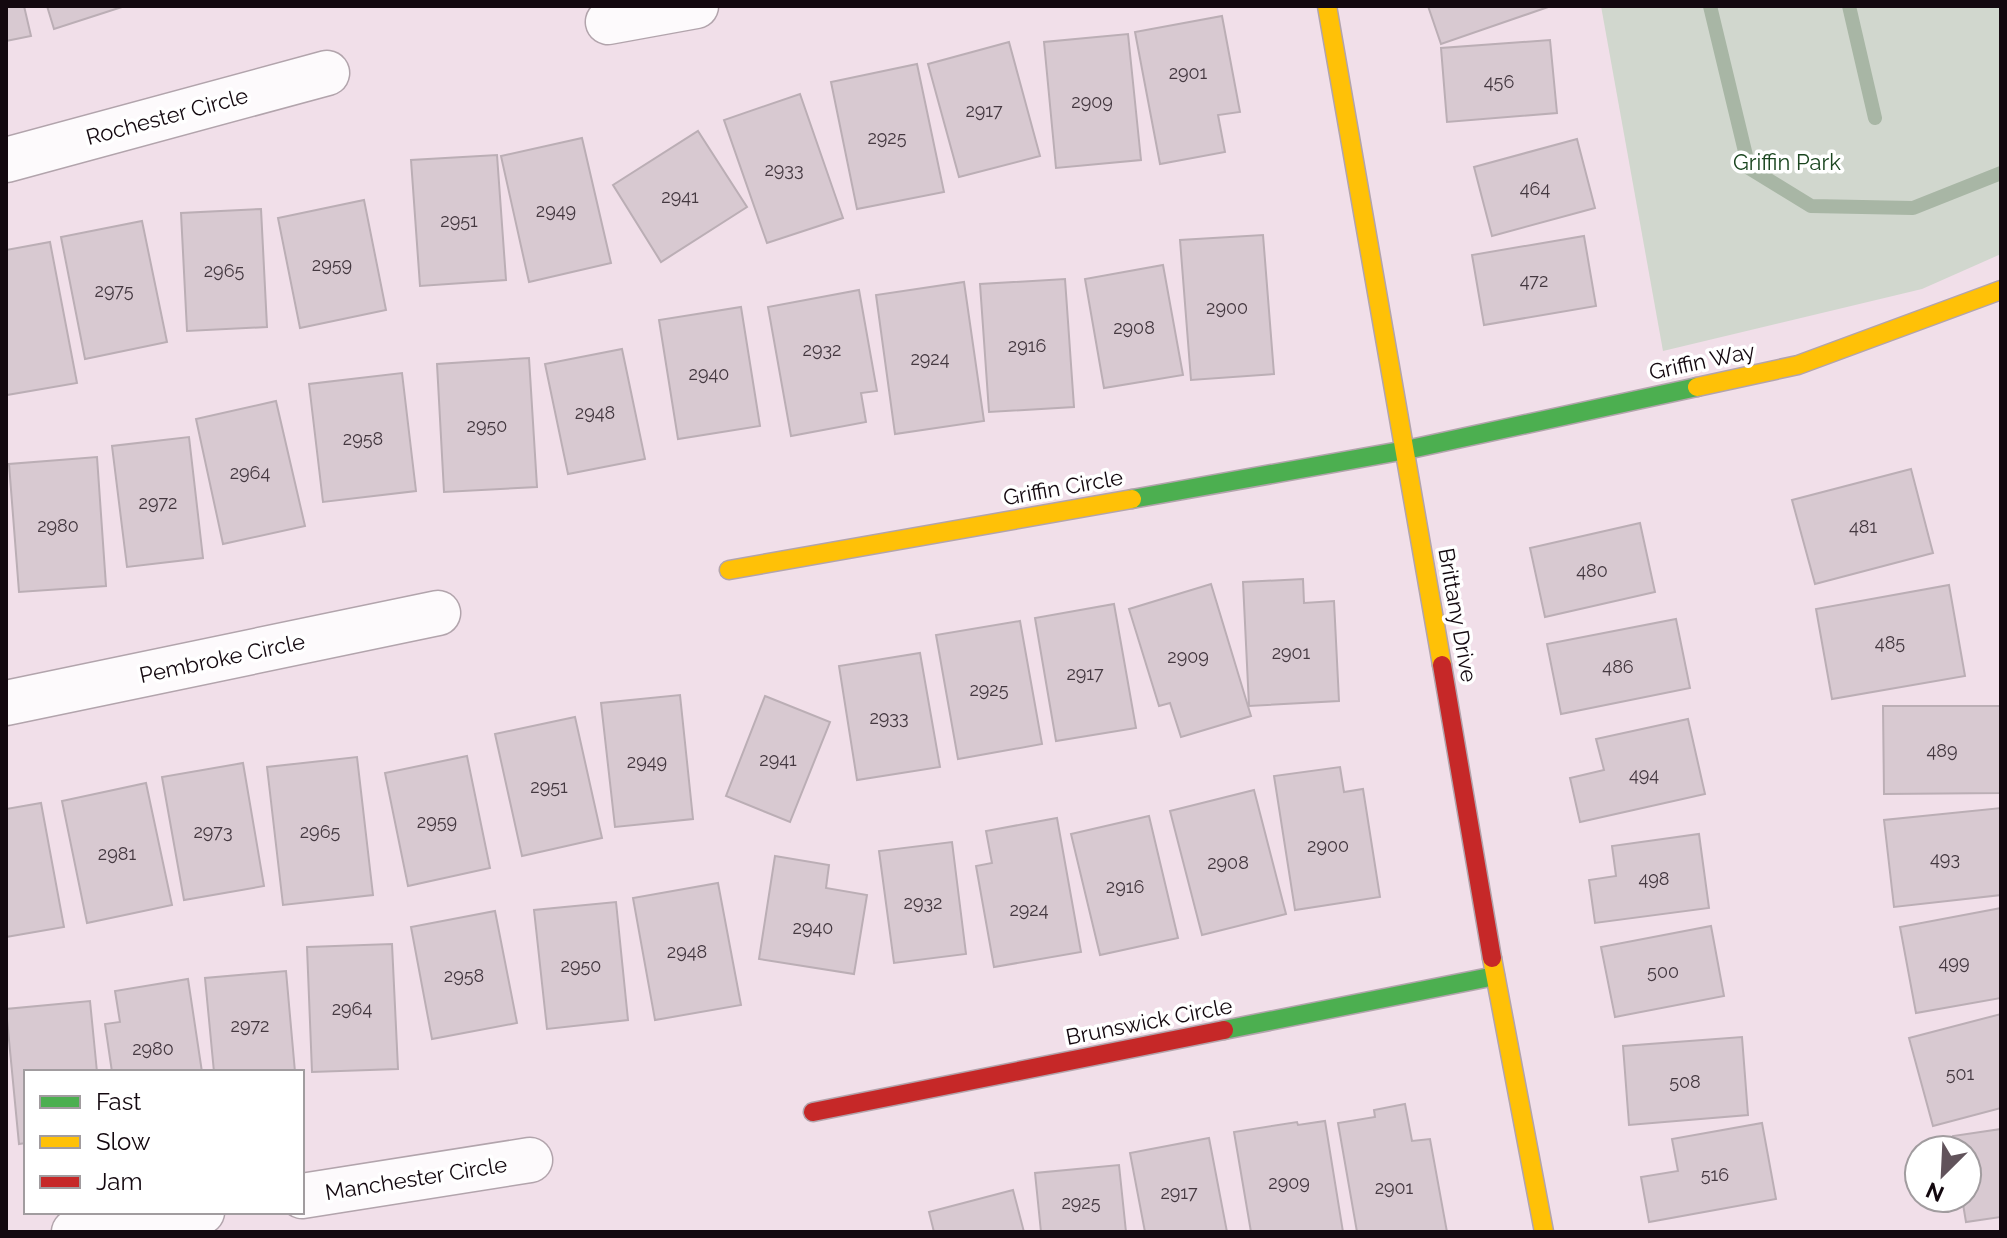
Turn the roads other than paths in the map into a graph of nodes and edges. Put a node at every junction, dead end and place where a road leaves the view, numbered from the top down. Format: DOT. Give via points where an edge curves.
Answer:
graph roads {
  1 [pos="696,6"];
  2 [pos="1327,6"];
  3 [pos="608,22"];
  4 [pos="327,73"];
  5 [pos="6,160"];
  6 [pos="2001,290"];
  7 [pos="1406,450"];
  8 [pos="729,570"];
  9 [pos="438,613"];
  10 [pos="6,703"];
  11 [pos="1495,976"];
  12 [pos="813,1112"];
  13 [pos="530,1160"];
  14 [pos="304,1196"];
  15 [pos="189,1214"];
  16 [pos="74,1232"];
  17 [pos="1544,1232"];
  1 -- 3 [label="street"];
  2 -- 7 [label="street, Brittany Drive"];
  4 -- 5 [label="street, Rochester Circle"];
  6 -- 7 [label="street, Griffin Way" via="1798,365"];
  7 -- 8 [label="street, Griffin Circle"];
  7 -- 11 [label="street, Brittany Drive"];
  9 -- 10 [label="street, Pembroke Circle"];
  11 -- 12 [label="street, Brunswick Circle"];
  11 -- 17 [label="street, Brittany Drive"];
  13 -- 14 [label="street, Manchester Circle"];
  15 -- 16 [label="street"];
}
